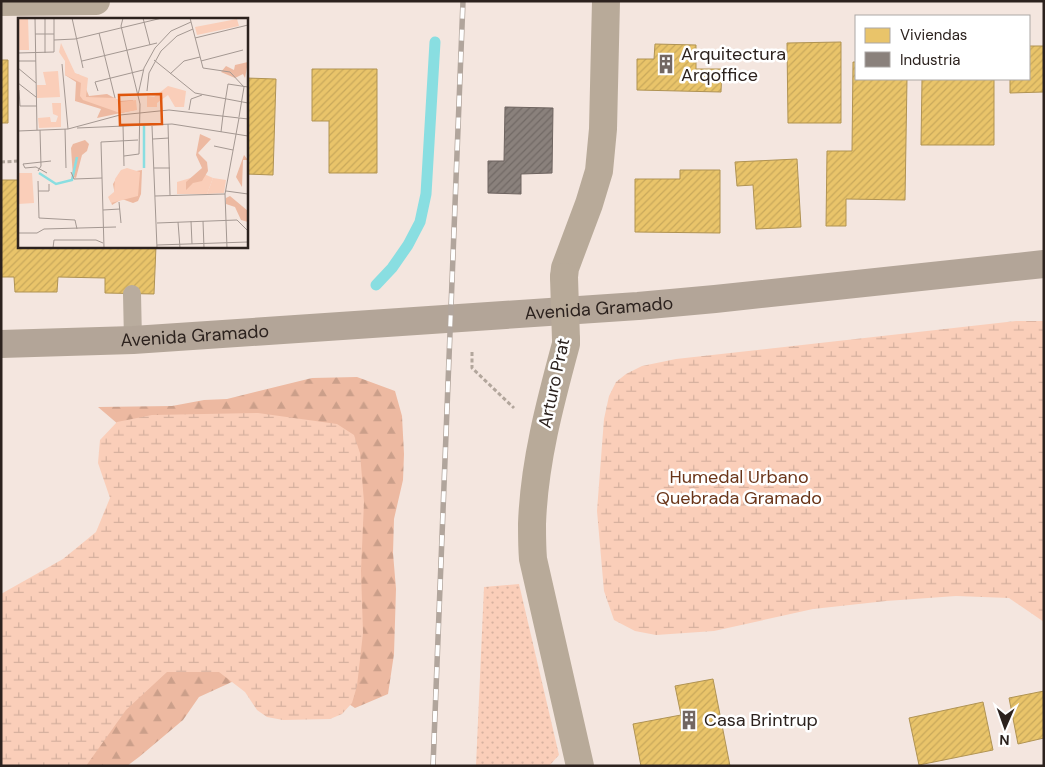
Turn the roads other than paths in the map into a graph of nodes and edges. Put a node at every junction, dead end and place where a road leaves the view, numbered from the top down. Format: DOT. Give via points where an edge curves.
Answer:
graph roads {
  1 [pos="96,1"];
  2 [pos="606,1"];
  3 [pos="1,2"];
  4 [pos="1044,264"];
  5 [pos="132,294"];
  6 [pos="133,340"];
  7 [pos="1,344"];
  8 [pos="580,766"];
  1 -- 3 [label="street"];
  2 -- 8 [label="street, Arturo Prat, bridge" via="599,171 565,268 566,340 539,454 532,524 533,558"];
  4 -- 6 [label="main road, Avenida Gramado" via="715,299"];
  5 -- 6 [label="lane"];
  6 -- 7 [label="main road, Avenida Gramado"];
}
